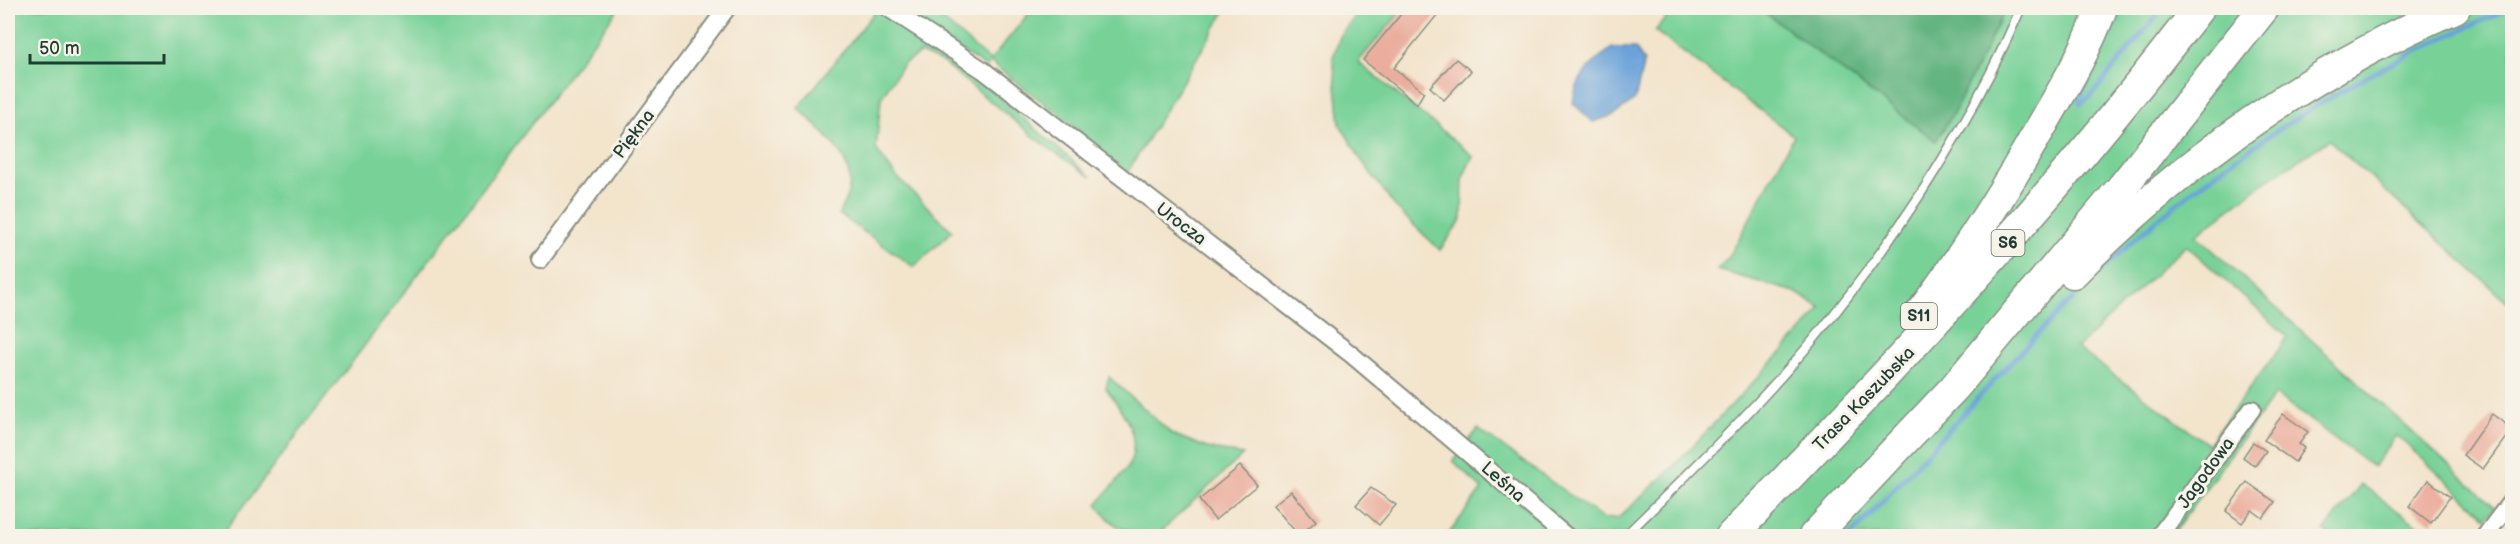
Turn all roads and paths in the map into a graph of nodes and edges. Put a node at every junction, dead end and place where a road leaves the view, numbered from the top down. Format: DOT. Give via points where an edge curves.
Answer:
graph roads {
  1 [pos="727,8"];
  2 [pos="888,8"];
  3 [pos="2021,8"];
  4 [pos="2102,8"];
  5 [pos="2199,8"];
  6 [pos="2264,8"];
  7 [pos="2455,8"];
  8 [pos="540,260"];
  9 [pos="1954,388"];
  10 [pos="2252,409"];
  11 [pos="1467,451"];
  12 [pos="1801,465"];
  13 [pos="2512,500"];
  14 [pos="1566,537"];
  15 [pos="1625,537"];
  16 [pos="1731,537"];
  17 [pos="1814,537"];
  18 [pos="2159,537"];
  19 [pos="2485,537"];
  1 -- 8 [label="street, Piękna"];
  2 -- 11 [label="street, Urocza" via="983,70 1352,355"];
  3 -- 15 [label="lane" via="1973,107 1930,180 1854,288 1777,379"];
  4 -- 12 [label="highway, S11" via="2070,79 1969,247"];
  5 -- 12 [label="highway, Trasa Kaszubska / S6" via="2028,220"];
  6 -- 9 [label="highway" via="2138,168"];
  7 -- 9 [label="highway" via="2338,69 2215,150 2119,228"];
  9 -- 17 [label="highway"];
  10 -- 18 [label="street, Jagodowa"];
  11 -- 14 [label="street, Leśna"];
  12 -- 16 [label="highway, Trasa Kaszubska / S6"];
  13 -- 19 [label="street"];
}
